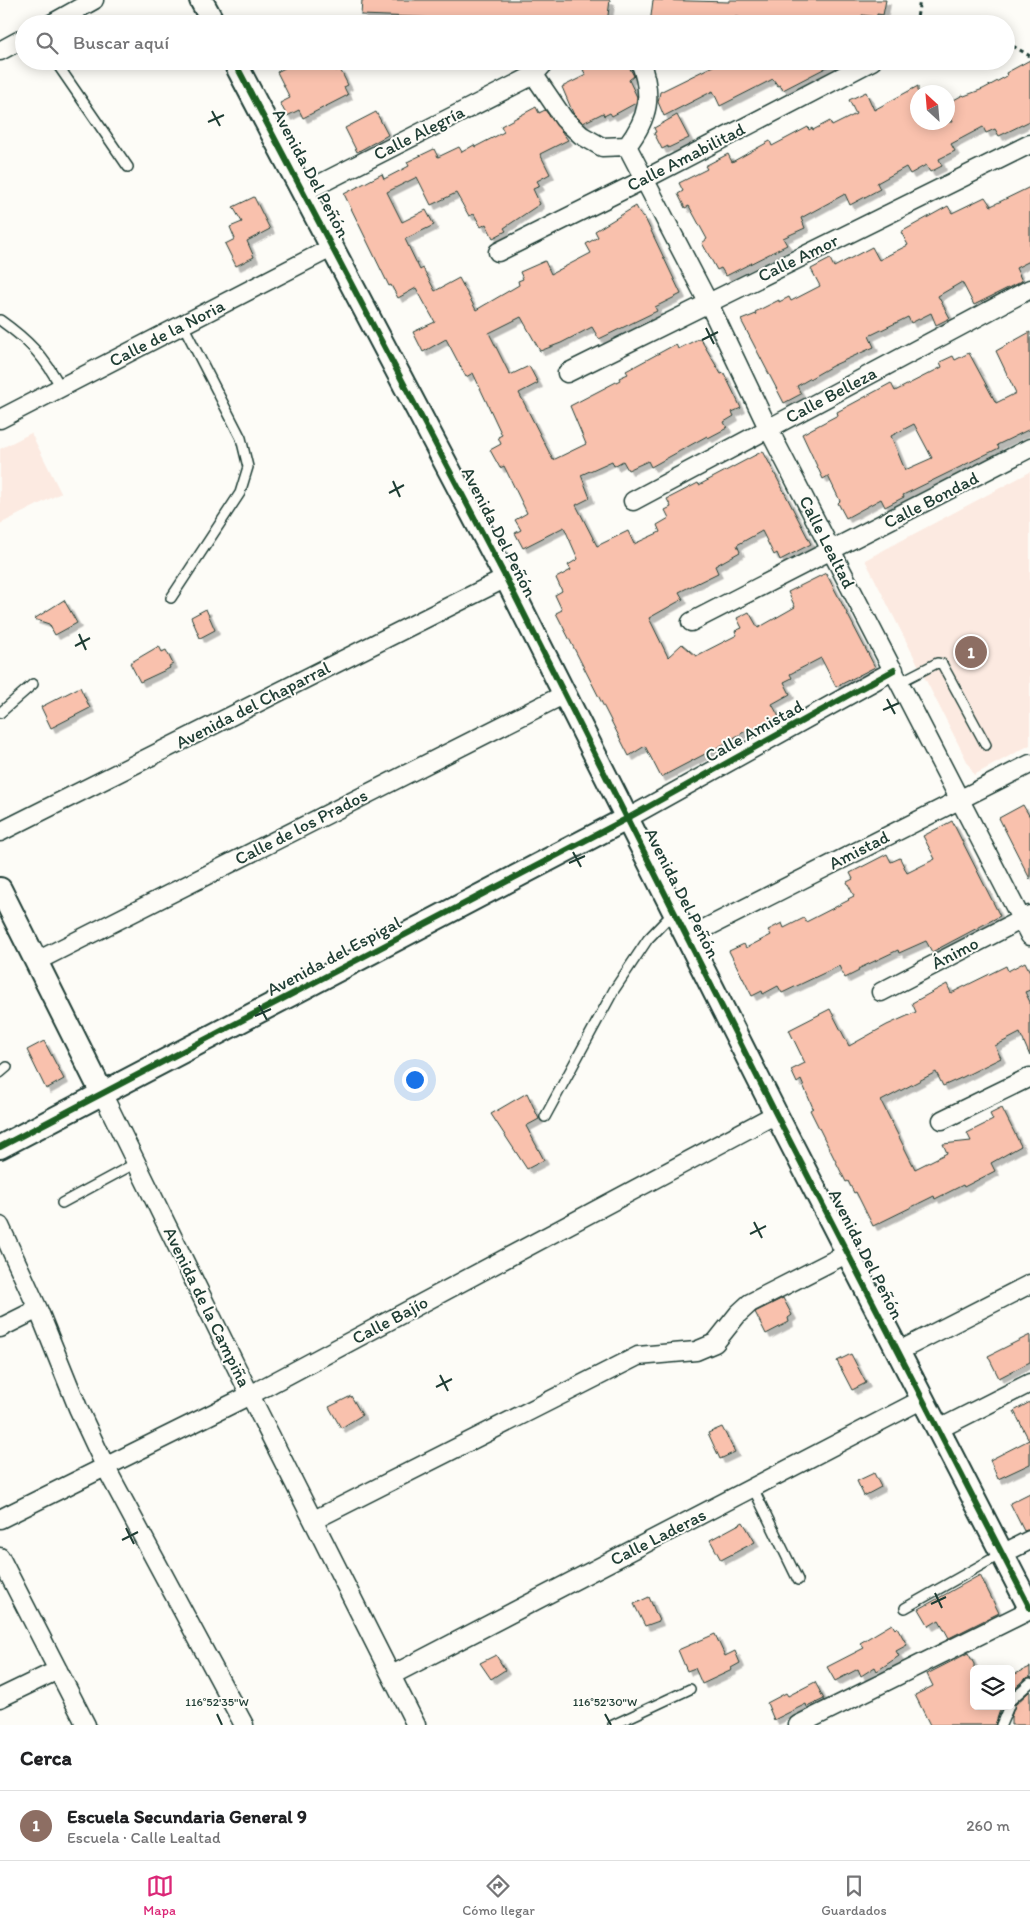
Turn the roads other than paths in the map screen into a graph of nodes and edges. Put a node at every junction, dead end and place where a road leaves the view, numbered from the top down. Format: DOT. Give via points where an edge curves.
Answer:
graph roads {
  1 [pos="94,0"];
  2 [pos="201,0"];
  3 [pos="67,15"];
  4 [pos="209,15"];
  5 [pos="15,43"];
  6 [pos="0,52"];
  7 [pos="61,70"];
  8 [pos="239,70"];
  9 [pos="538,70"];
  10 [pos="643,70"];
  11 [pos="855,70"];
  12 [pos="534,75"];
  13 [pos="1030,144"];
  14 [pos="627,146"];
  15 [pos="128,167"];
  16 [pos="645,179"];
  17 [pos="304,192"];
  18 [pos="333,247"];
  19 [pos="498,252"];
  20 [pos="1030,289"];
  21 [pos="708,302"];
  22 [pos="0,320"];
  23 [pos="182,325"];
  24 [pos="567,373"];
  25 [pos="61,388"];
  26 [pos="0,419"];
  27 [pos="768,428"];
  28 [pos="1030,448"];
  29 [pos="633,501"];
  30 [pos="832,551"];
  31 [pos="506,578"];
  32 [pos="171,598"];
  33 [pos="691,622"];
  34 [pos="897,676"];
  35 [pos="33,684"];
  36 [pos="565,694"];
  37 [pos="0,713"];
  38 [pos="986,745"];
  39 [pos="1030,764"];
  40 [pos="960,798"];
  41 [pos="628,818"];
  42 [pos="0,832"];
  43 [pos="0,889"];
  44 [pos="675,911"];
  45 [pos="1026,917"];
  46 [pos="1030,936"];
  47 [pos="688,937"];
  48 [pos="37,961"];
  49 [pos="880,992"];
  50 [pos="1030,1077"];
  51 [pos="102,1094"];
  52 [pos="776,1114"];
  53 [pos="544,1117"];
  54 [pos="942,1120"];
  55 [pos="0,1147"];
  56 [pos="136,1163"];
  57 [pos="62,1203"];
  58 [pos="0,1226"];
  59 [pos="848,1253"];
  60 [pos="1030,1284"];
  61 [pos="38,1309"];
  62 [pos="0,1328"];
  63 [pos="899,1351"];
  64 [pos="1030,1383"];
  65 [pos="250,1395"];
  66 [pos="923,1399"];
  67 [pos="939,1429"];
  68 [pos="106,1468"];
  69 [pos="753,1488"];
  70 [pos="0,1519"];
  71 [pos="314,1520"];
  72 [pos="1030,1540"];
  73 [pos="1002,1554"];
  74 [pos="0,1557"];
  75 [pos="798,1580"];
  76 [pos="905,1608"];
  77 [pos="1030,1609"];
  78 [pos="58,1670"];
  79 [pos="392,1675"];
  80 [pos="1030,1683"];
  81 [pos="690,1689"];
  82 [pos="1015,1696"];
  83 [pos="0,1698"];
  84 [pos="1007,1710"];
  85 [pos="86,1725"];
  86 [pos="244,1725"];
  87 [pos="416,1725"];
  88 [pos="613,1725"];
  89 [pos="798,1725"];
  90 [pos="1001,1725"];
  1 -- 3 [label="street"];
  2 -- 4 [label="street"];
  5 -- 6 [label="street"];
  7 -- 15 [label="lane"];
  8 -- 17 [label="street, Avenida Del Peñón"];
  9 -- 12 [label="street, Calle Alegría"];
  10 -- 14 [label="street" via="648,96 640,129"];
  11 -- 16 [label="street, Calle Amabilitad"];
  12 -- 14 [label="street" via="564,119 581,135 602,147"];
  12 -- 17 [label="street, Calle Alegría"];
  13 -- 21 [label="street, Calle Amor"];
  14 -- 16 [label="street, Calle Lealtad"];
  16 -- 19 [label="street, Calle Amabilitad"];
  16 -- 21 [label="street, Calle Lealtad"];
  17 -- 18 [label="street, Avenida Del Peñón"];
  18 -- 23 [label="street, Calle de la Noria"];
  18 -- 31 [label="street, Avenida Del Peñón"];
  20 -- 27 [label="street, Calle Belleza"];
  21 -- 24 [label="street, Calle Amor"];
  21 -- 27 [label="street, Calle Lealtad"];
  22 -- 25 [label="lane" via="22,335 49,365"];
  23 -- 25 [label="street, Calle de la Noria"];
  23 -- 32 [label="lane" via="241,438 248,467 240,494"];
  25 -- 26 [label="street, Calle de la Noria"];
  27 -- 29 [label="street, Calle Belleza"];
  27 -- 30 [label="street, Calle Lealtad"];
  28 -- 30 [label="street, Calle Bondad"];
  30 -- 33 [label="street, Calle Bondad"];
  30 -- 34 [label="street, Calle Lealtad"];
  31 -- 36 [label="street, Avenida Del Peñón"];
  31 -- 42 [label="street, Avenida del Chaparral"];
  34 -- 38 [label="lane" via="942,664"];
  34 -- 40 [label="street, Calle Lealtad"];
  34 -- 41 [label="street, Calle Amistad"];
  35 -- 37 [label="lane"];
  36 -- 41 [label="street, Avenida Del Peñón"];
  36 -- 48 [label="street, Calle de los Prados"];
  39 -- 40 [label="street, Amistad"];
  40 -- 45 [label="street, Calle Lealtad"];
  40 -- 47 [label="street, Amistad"];
  41 -- 44 [label="street, Avenida Del Peñón"];
  41 -- 51 [label="street, Avenida del Espigal"];
  43 -- 48 [label="street, Avenida de la Campiña"];
  44 -- 47 [label="street, Avenida Del Peñón"];
  44 -- 53 [label="lane" via="648,939 614,990"];
  45 -- 46 [label="street, Calle Lealtad"];
  45 -- 49 [label="street, Ánimo"];
  47 -- 52 [label="street, Avenida Del Peñón"];
  48 -- 51 [label="street, Avenida de la Campiña"];
  50 -- 54 [label="street"];
  51 -- 55 [label="street, Avenida del Espigal"];
  51 -- 56 [label="street, Avenida de la Campiña"];
  52 -- 59 [label="street, Avenida Del Peñón"];
  52 -- 65 [label="street, Calle Bajío"];
  56 -- 57 [label="lane"];
  56 -- 65 [label="street, Avenida de la Campiña"];
  58 -- 61 [label="street"];
  59 -- 63 [label="street, Avenida Del Peñón"];
  59 -- 71 [label="street" via="750,1303 715,1343 696,1351 638,1356"];
  60 -- 63 [label="street"];
  61 -- 62 [label="street"];
  61 -- 68 [label="street"];
  63 -- 66 [label="street, Avenida Del Peñón"];
  64 -- 67 [label="street"];
  65 -- 68 [label="street, Calle Bajío"];
  65 -- 71 [label="street, Avenida de la Campiña"];
  66 -- 67 [label="street, Avenida Del Peñón"];
  66 -- 69 [label="street, Calle Laderas"];
  67 -- 73 [label="street, Avenida Del Peñón"];
  68 -- 70 [label="street, Calle Bajío"];
  68 -- 86 [label="street"];
  69 -- 75 [label="lane"];
  69 -- 79 [label="street, Calle Laderas"];
  71 -- 79 [label="street, Avenida de la Campiña"];
  72 -- 73 [label="street"];
  73 -- 76 [label="lane"];
  73 -- 77 [label="street, Avenida Del Peñón"];
  74 -- 78 [label="street"];
  77 -- 89 [label="street"];
  78 -- 83 [label="street"];
  78 -- 85 [label="street"];
  79 -- 87 [label="street, Avenida de la Campiña"];
  80 -- 82 [label="lane"];
  81 -- 88 [label="lane"];
  84 -- 90 [label="lane"];
}
